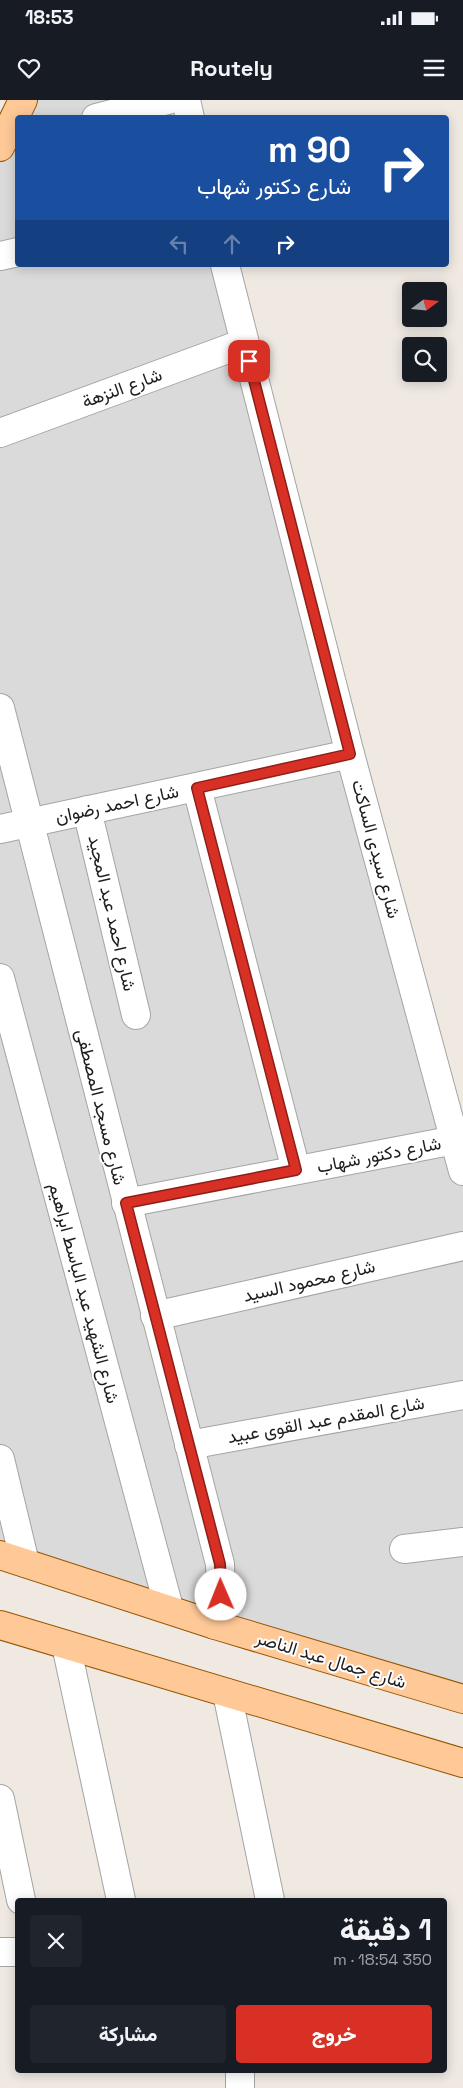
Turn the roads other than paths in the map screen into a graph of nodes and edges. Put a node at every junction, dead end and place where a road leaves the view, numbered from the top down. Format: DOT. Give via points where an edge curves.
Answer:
graph roads {
  1 [pos="24,100"];
  2 [pos="168,100"];
  3 [pos="186,100"];
  4 [pos="18,115"];
  5 [pos="108,115"];
  6 [pos="189,115"];
  7 [pos="15,122"];
  8 [pos="7,141"];
  9 [pos="15,253"];
  10 [pos="0,256"];
  11 [pos="225,267"];
  12 [pos="244,343"];
  13 [pos="0,433"];
  14 [pos="0,708"];
  15 [pos="350,754"];
  16 [pos="197,788"];
  17 [pos="87,810"];
  18 [pos="28,823"];
  19 [pos="0,829"];
  20 [pos="0,978"];
  21 [pos="136,1015"];
  22 [pos="454,1140"];
  23 [pos="296,1170"];
  24 [pos="463,1171"];
  25 [pos="126,1203"];
  26 [pos="463,1246"];
  27 [pos="156,1316"];
  28 [pos="463,1396"];
  29 [pos="189,1445"];
  30 [pos="0,1459"];
  31 [pos="463,1542"];
  32 [pos="404,1550"];
  33 [pos="12,1559"];
  34 [pos="168,1608"];
  35 [pos="0,1625"];
  36 [pos="215,1625"];
  37 [pos="66,1645"];
  38 [pos="227,1693"];
  39 [pos="463,1699"];
  40 [pos="463,1763"];
  41 [pos="0,1799"];
  42 [pos="21,1898"];
  43 [pos="121,1898"];
  44 [pos="270,1898"];
  45 [pos="0,1952"];
  46 [pos="15,1952"];
  47 [pos="240,2073"];
  48 [pos="240,2088"];
  1 -- 4 [label="main road"];
  2 -- 5 [label="street"];
  3 -- 6 [label="street"];
  7 -- 8 [label="main road"];
  9 -- 10 [label="street"];
  11 -- 12 [label="street, شارع سيدى الساكت"];
  12 -- 13 [label="street, شارع النزهة"];
  12 -- 15 [label="street, شارع سيدى الساكت"];
  14 -- 18 [label="street, شارع مسجد المصطفى"];
  15 -- 16 [label="street, شارع احمد رضوان"];
  15 -- 22 [label="street, شارع سيدى الساكت"];
  16 -- 17 [label="street, شارع احمد رضوان"];
  16 -- 23 [label="street"];
  17 -- 18 [label="street, شارع احمد رضوان"];
  17 -- 21 [label="street, شارع احمد عبد المجيد"];
  18 -- 19 [label="street, شارع احمد رضوان"];
  18 -- 25 [label="street, شارع مسجد المصطفى"];
  20 -- 34 [label="street, شارع الشهيد عبد الباسط ابراهيم"];
  22 -- 23 [label="street, شارع دكتور شهاب"];
  22 -- 24 [label="street, شارع سيدى الساكت"];
  23 -- 25 [label="street, شارع دكتور شهاب"];
  25 -- 27 [label="street, شارع مسجد المصطفى"];
  26 -- 27 [label="street, شارع محمود السيد"];
  27 -- 29 [label="street, شارع مسجد المصطفى"];
  28 -- 29 [label="street, شارع المقدم عبد القوى عبيد"];
  29 -- 36 [label="street, شارع مسجد المصطفى" via="220,1564 221,1595"];
  30 -- 33 [label="street"];
  31 -- 32 [label="street"];
  33 -- 34 [label="main road, شارع جمال عبد الناصر"];
  34 -- 36 [label="main road, شارع جمال عبد الناصر"];
  35 -- 37 [label="main road"];
  36 -- 39 [label="main road, شارع جمال عبد الناصر"];
  37 -- 38 [label="main road"];
  37 -- 43 [label="street"];
  38 -- 40 [label="main road"];
  38 -- 44 [label="street"];
  41 -- 42 [label="street"];
  45 -- 46 [label="street"];
  47 -- 48 [label="street"];
}
